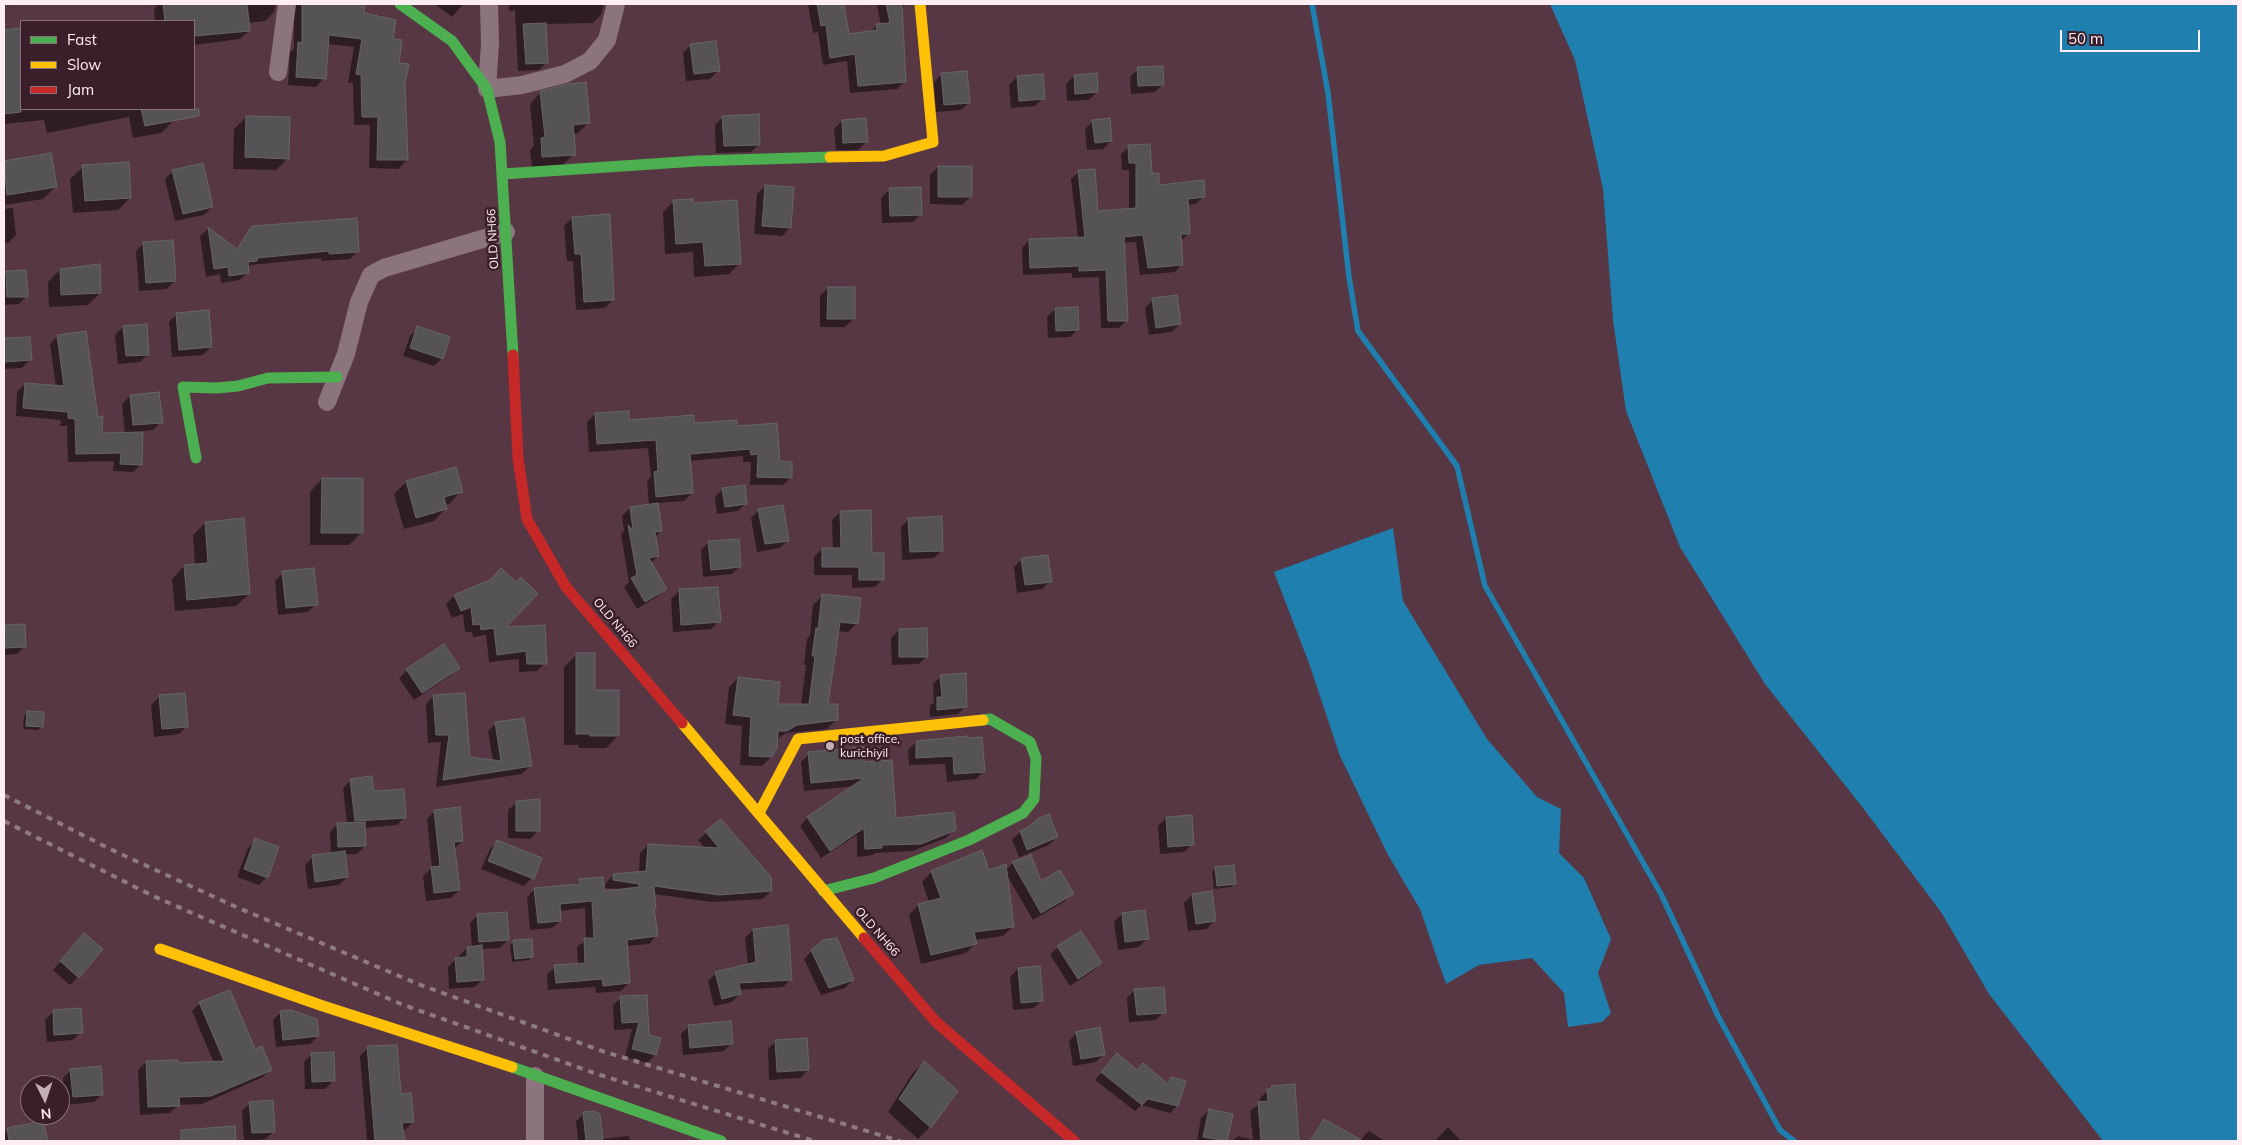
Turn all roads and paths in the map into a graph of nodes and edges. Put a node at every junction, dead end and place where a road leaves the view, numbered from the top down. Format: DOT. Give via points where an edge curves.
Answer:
graph roads {
  1 [pos="287,4"];
  2 [pos="400,4"];
  3 [pos="489,4"];
  4 [pos="616,4"];
  5 [pos="920,4"];
  6 [pos="278,72"];
  7 [pos="487,89"];
  8 [pos="503,174"];
  9 [pos="506,232"];
  10 [pos="337,377"];
  11 [pos="327,402"];
  12 [pos="196,458"];
  13 [pos="758,813"];
  14 [pos="823,891"];
  15 [pos="160,948"];
  16 [pos="535,1076"];
  17 [pos="535,1141"];
  18 [pos="721,1141"];
  19 [pos="1074,1141"];
  1 -- 6 [label="street"];
  2 -- 7 [label="street, OLD NH66" via="452,41"];
  3 -- 7 [label="street"];
  4 -- 7 [label="street" via="607,40 590,61 565,74 522,85"];
  5 -- 8 [label="street" via="933,142 884,156 697,161"];
  7 -- 8 [label="street, OLD NH66" via="500,142"];
  8 -- 9 [label="street, OLD NH66"];
  9 -- 10 [label="street" via="384,268 371,275 359,302"];
  9 -- 13 [label="street, OLD NH66" via="518,458 527,519 566,587"];
  10 -- 11 [label="street"];
  10 -- 12 [label="street" via="268,378 238,386 183,387"];
  13 -- 14 [label="street, OLD NH66"];
  13 -- 14 [label="street" via="798,739 990,719 1030,742 1036,758 1034,799 1023,813 968,840 874,878"];
  14 -- 19 [label="street, OLD NH66" via="936,1022"];
  15 -- 16 [label="street"];
  16 -- 17 [label="street"];
  16 -- 18 [label="street"];
}
